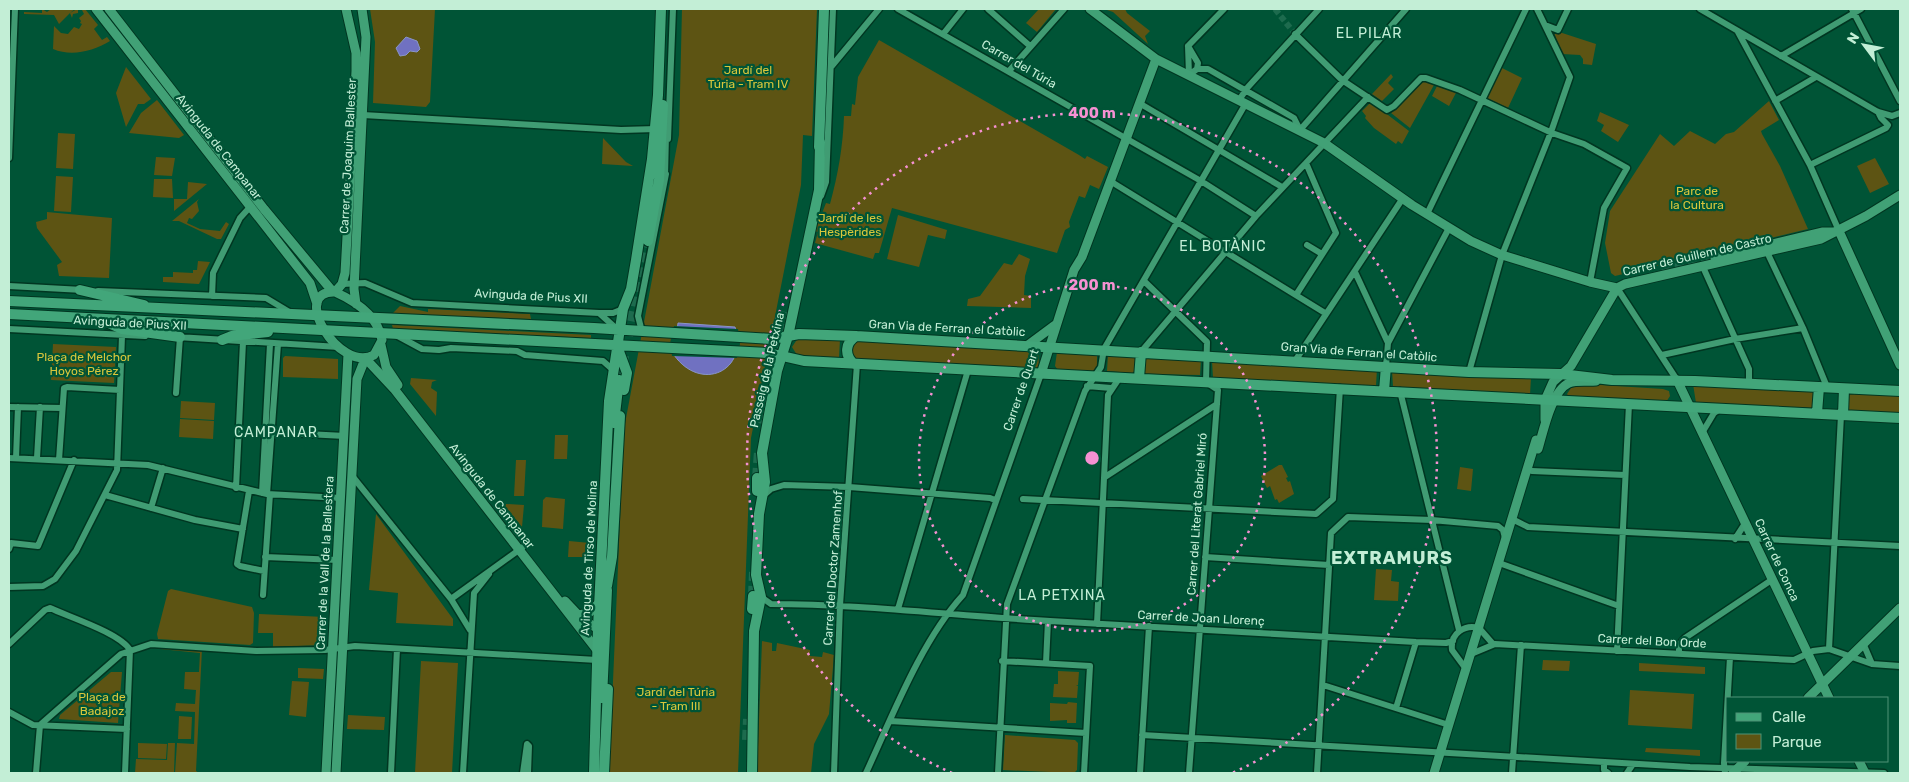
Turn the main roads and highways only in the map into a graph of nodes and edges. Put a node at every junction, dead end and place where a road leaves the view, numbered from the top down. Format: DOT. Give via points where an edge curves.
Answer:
graph roads {
  1 [pos="96,9"];
  2 [pos="109,9"];
  3 [pos="346,9"];
  4 [pos="362,9"];
  5 [pos="661,9"];
  6 [pos="667,9"];
  7 [pos="824,9"];
  8 [pos="1090,9"];
  9 [pos="139,47"];
  10 [pos="131,53"];
  11 [pos="1156,59"];
  12 [pos="152,65"];
  13 [pos="159,73"];
  14 [pos="147,75"];
  15 [pos="358,115"];
  16 [pos="659,130"];
  17 [pos="206,134"];
  18 [pos="820,142"];
  19 [pos="202,145"];
  20 [pos="214,145"];
  21 [pos="232,168"];
  22 [pos="224,174"];
  23 [pos="1900,195"];
  24 [pos="271,217"];
  25 [pos="278,226"];
  26 [pos="266,227"];
  27 [pos="1839,231"];
  28 [pos="648,241"];
  29 [pos="1715,258"];
  30 [pos="1617,288"];
  31 [pos="80,290"];
  32 [pos="334,292"];
  33 [pos="9,302"];
  34 [pos="317,304"];
  35 [pos="356,304"];
  36 [pos="149,308"];
  37 [pos="786,312"];
  38 [pos="9,314"];
  39 [pos="316,315"];
  40 [pos="98,318"];
  41 [pos="372,318"];
  42 [pos="1055,325"];
  43 [pos="289,328"];
  44 [pos="325,330"];
  45 [pos="381,333"];
  46 [pos="788,336"];
  47 [pos="856,336"];
  48 [pos="180,337"];
  49 [pos="618,338"];
  50 [pos="222,340"];
  51 [pos="381,345"];
  52 [pos="1028,345"];
  53 [pos="1049,346"];
  54 [pos="1141,352"];
  55 [pos="348,354"];
  56 [pos="782,356"];
  57 [pos="365,359"];
  58 [pos="856,364"];
  59 [pos="1900,365"];
  60 [pos="1386,366"];
  61 [pos="1041,374"];
  62 [pos="1561,374"];
  63 [pos="1139,378"];
  64 [pos="619,380"];
  65 [pos="1612,380"];
  66 [pos="1677,380"];
  67 [pos="1823,387"];
  68 [pos="1844,389"];
  69 [pos="1384,391"];
  70 [pos="1900,391"];
  71 [pos="1550,400"];
  72 [pos="1690,406"];
  73 [pos="1817,414"];
  74 [pos="1842,415"];
  75 [pos="1900,418"];
  76 [pos="1536,440"];
  77 [pos="758,478"];
  78 [pos="760,495"];
  79 [pos="1506,541"];
  80 [pos="521,549"];
  81 [pos="604,584"];
  82 [pos="757,596"];
  83 [pos="599,603"];
  84 [pos="1900,608"];
  85 [pos="752,609"];
  86 [pos="578,615"];
  87 [pos="602,631"];
  88 [pos="597,655"];
  89 [pos="1822,684"];
  90 [pos="1809,697"];
  91 [pos="1828,697"];
  92 [pos="600,736"];
  93 [pos="747,740"];
  94 [pos="1744,762"];
  95 [pos="1730,771"];
  96 [pos="326,773"];
  97 [pos="336,773"];
  98 [pos="594,773"];
  99 [pos="604,773"];
  100 [pos="746,773"];
  101 [pos="752,773"];
  102 [pos="1434,773"];
  1 -- 10 [label="main road, Avinguda de Campanar"];
  2 -- 9 [label="main road, Avinguda de Campanar"];
  3 -- 15 [label="main road, Carrer de Joaquim Ballester" via="356,53"];
  4 -- 15 [label="main road, Carrer de Joaquim Ballester" via="366,38"];
  5 -- 16 [label="main road"];
  6 -- 16 [label="main road"];
  7 -- 18 [label="main road, Passeig de la Petxina" via="826,71"];
  8 -- 11 [label="main road, Carrer de Guillem de Castro"];
  9 -- 10 [label="main road" via="132,46"];
  9 -- 12 [label="main road, Avinguda de Campanar"];
  10 -- 14 [label="main road, Avinguda de Campanar"];
  11 -- 30 [label="main road, Carrer de Guillem de Castro" via="1324,143 1471,241 1502,255"];
  11 -- 42 [label="main road, Carrer de Quart"];
  12 -- 13 [label="main road, Avinguda de Campanar"];
  12 -- 14 [label="main road"];
  13 -- 14 [label="main road"];
  13 -- 17 [label="main road, Avinguda de Campanar"];
  14 -- 19 [label="main road, Avinguda de Campanar"];
  15 -- 32 [label="main road, Carrer de Joaquim Ballester" via="345,272 342,284"];
  15 -- 35 [label="main road, Carrer de Joaquim Ballester"];
  16 -- 28 [label="main road" via="659,180"];
  16 -- 49 [label="main road, Avinguda de Tirso de Molina" via="631,289 623,308"];
  17 -- 19 [label="main road"];
  17 -- 20 [label="main road, Avinguda de Campanar"];
  18 -- 37 [label="main road, Passeig de la Petxina" via="814,188 802,228"];
  18 -- 46 [label="main road, Passeig de la Petxina" via="820,180"];
  19 -- 20 [label="main road"];
  19 -- 22 [label="main road, Avinguda de Campanar"];
  20 -- 21 [label="main road, Avinguda de Campanar"];
  21 -- 22 [label="main road"];
  21 -- 24 [label="main road, Avinguda de Campanar"];
  22 -- 26 [label="main road, Avinguda de Campanar"];
  23 -- 27 [label="main road, Carrer de Guillem de Castro"];
  24 -- 25 [label="main road, Avinguda de Campanar"];
  24 -- 26 [label="main road"];
  25 -- 26 [label="main road"];
  25 -- 32 [label="main road, Avinguda de Campanar"];
  26 -- 34 [label="main road, Avinguda de Campanar" via="314,288"];
  27 -- 29 [label="main road, Carrer de Guillem de Castro" via="1822,232"];
  27 -- 30 [label="main road, Carrer de Guillem de Castro" via="1821,240"];
  27 -- 59 [label="main road"];
  30 -- 62 [label="main road" via="1571,366"];
  31 -- 36 [label="main road" via="136,302"];
  32 -- 34 [label="main road" via="326,294"];
  32 -- 35 [label="main road"];
  33 -- 36 [label="main road, Avinguda de Pius XII"];
  34 -- 39 [label="main road"];
  35 -- 41 [label="main road"];
  36 -- 39 [label="main road, Avinguda de Pius XII"];
  38 -- 40 [label="main road, Avinguda de Pius XII"];
  39 -- 41 [label="main road, Avinguda de Pius XII"];
  39 -- 44 [label="main road"];
  40 -- 43 [label="main road, Avinguda de Pius XII"];
  40 -- 48 [label="main road" via="122,328"];
  41 -- 45 [label="main road"];
  41 -- 49 [label="main road, Avinguda de Pius XII"];
  42 -- 52 [label="main road"];
  42 -- 53 [label="main road, Carrer de Quart"];
  43 -- 44 [label="main road, Avinguda de Pius XII"];
  43 -- 50 [label="main road"];
  44 -- 45 [label="main road, Avinguda de Pius XII"];
  44 -- 55 [label="main road"];
  45 -- 49 [label="main road, Avinguda de Pius XII"];
  45 -- 51 [label="main road"];
  46 -- 47 [label="main road, Gran Via de Ferran el Catòlic"];
  46 -- 49 [label="main road, Gran Via de Ferran el Catòlic" via="772,339 642,332"];
  46 -- 56 [label="main road, Passeig de la Petxina"];
  47 -- 52 [label="main road, Gran Via de Ferran el Catòlic"];
  47 -- 58 [label="main road" via="847,349 847,356"];
  49 -- 56 [label="main road" via="639,346"];
  49 -- 81 [label="main road, Avinguda de Tirso de Molina" via="607,432"];
  49 -- 81 [label="main road" via="626,376 619,430 612,557"];
  51 -- 57 [label="main road" via="374,355"];
  51 -- 80 [label="main road, Avinguda de Campanar" via="386,367 394,380"];
  52 -- 53 [label="main road, Gran Via de Ferran el Catòlic"];
  53 -- 54 [label="main road, Gran Via de Ferran el Catòlic"];
  53 -- 61 [label="main road, Carrer de Quart"];
  54 -- 60 [label="main road, Gran Via de Ferran el Catòlic"];
  54 -- 63 [label="main road"];
  55 -- 57 [label="main road"];
  55 -- 96 [label="main road, Carrer de la Vall de la Ballestera"];
  56 -- 58 [label="main road" via="804,361"];
  56 -- 78 [label="main road, Passeig de la Petxina" via="762,453 765,482"];
  57 -- 80 [label="main road, Avinguda de Campanar" via="389,383"];
  57 -- 97 [label="main road, Carrer de la Vall de la Ballestera" via="357,379"];
  58 -- 61 [label="main road"];
  60 -- 62 [label="main road, Gran Via de Ferran el Catòlic"];
  60 -- 69 [label="main road"];
  61 -- 63 [label="main road" via="1090,382 1120,377"];
  62 -- 65 [label="main road, Gran Via de Ferran el Catòlic"];
  62 -- 71 [label="main road" via="1553,382"];
  63 -- 69 [label="main road"];
  64 -- 81 [label="main road, Avinguda de Tirso de Molina"];
  65 -- 66 [label="main road, Gran Via de Ferran el Catòlic"];
  65 -- 71 [label="main road, Gran Via de Ferran el Catòlic" via="1569,383"];
  66 -- 67 [label="main road, Gran Via de Ferran el Catòlic"];
  66 -- 72 [label="main road, Carrer de Conca"];
  67 -- 68 [label="main road, Gran Via de Ferran el Catòlic"];
  67 -- 73 [label="main road"];
  68 -- 70 [label="main road, Gran Via de Ferran el Catòlic"];
  68 -- 74 [label="main road"];
  69 -- 71 [label="main road"];
  71 -- 72 [label="main road"];
  71 -- 79 [label="main road" via="1532,471"];
  72 -- 73 [label="main road"];
  72 -- 89 [label="main road, Carrer de Conca"];
  73 -- 74 [label="main road"];
  74 -- 75 [label="main road"];
  76 -- 79 [label="main road"];
  77 -- 78 [label="main road, Passeig de la Petxina"];
  78 -- 82 [label="main road, Passeig de la Petxina"];
  79 -- 102 [label="main road"];
  80 -- 86 [label="main road, Avinguda de Campanar"];
  80 -- 88 [label="main road, Avinguda de Campanar"];
  81 -- 83 [label="main road, Avinguda de Tirso de Molina"];
  81 -- 87 [label="main road, Avinguda de Tirso de Molina"];
  82 -- 85 [label="main road, Passeig de la Petxina"];
  82 -- 101 [label="main road, Passeig de la Petxina" via="760,611 754,631"];
  83 -- 86 [label="main road" via="589,613"];
  83 -- 87 [label="main road, Avinguda de Tirso de Molina"];
  84 -- 89 [label="main road"];
  86 -- 87 [label="main road, Avinguda de Campanar"];
  87 -- 88 [label="main road, Avinguda de Tirso de Molina"];
  87 -- 92 [label="main road, Avinguda de Tirso de Molina"];
  87 -- 99 [label="main road" via="610,637"];
  88 -- 98 [label="main road, Avinguda de Tirso de Molina"];
  89 -- 90 [label="main road"];
  89 -- 91 [label="main road, Carrer de Conca"];
  93 -- 100 [label="main road"];
  94 -- 95 [label="main road"];
}
